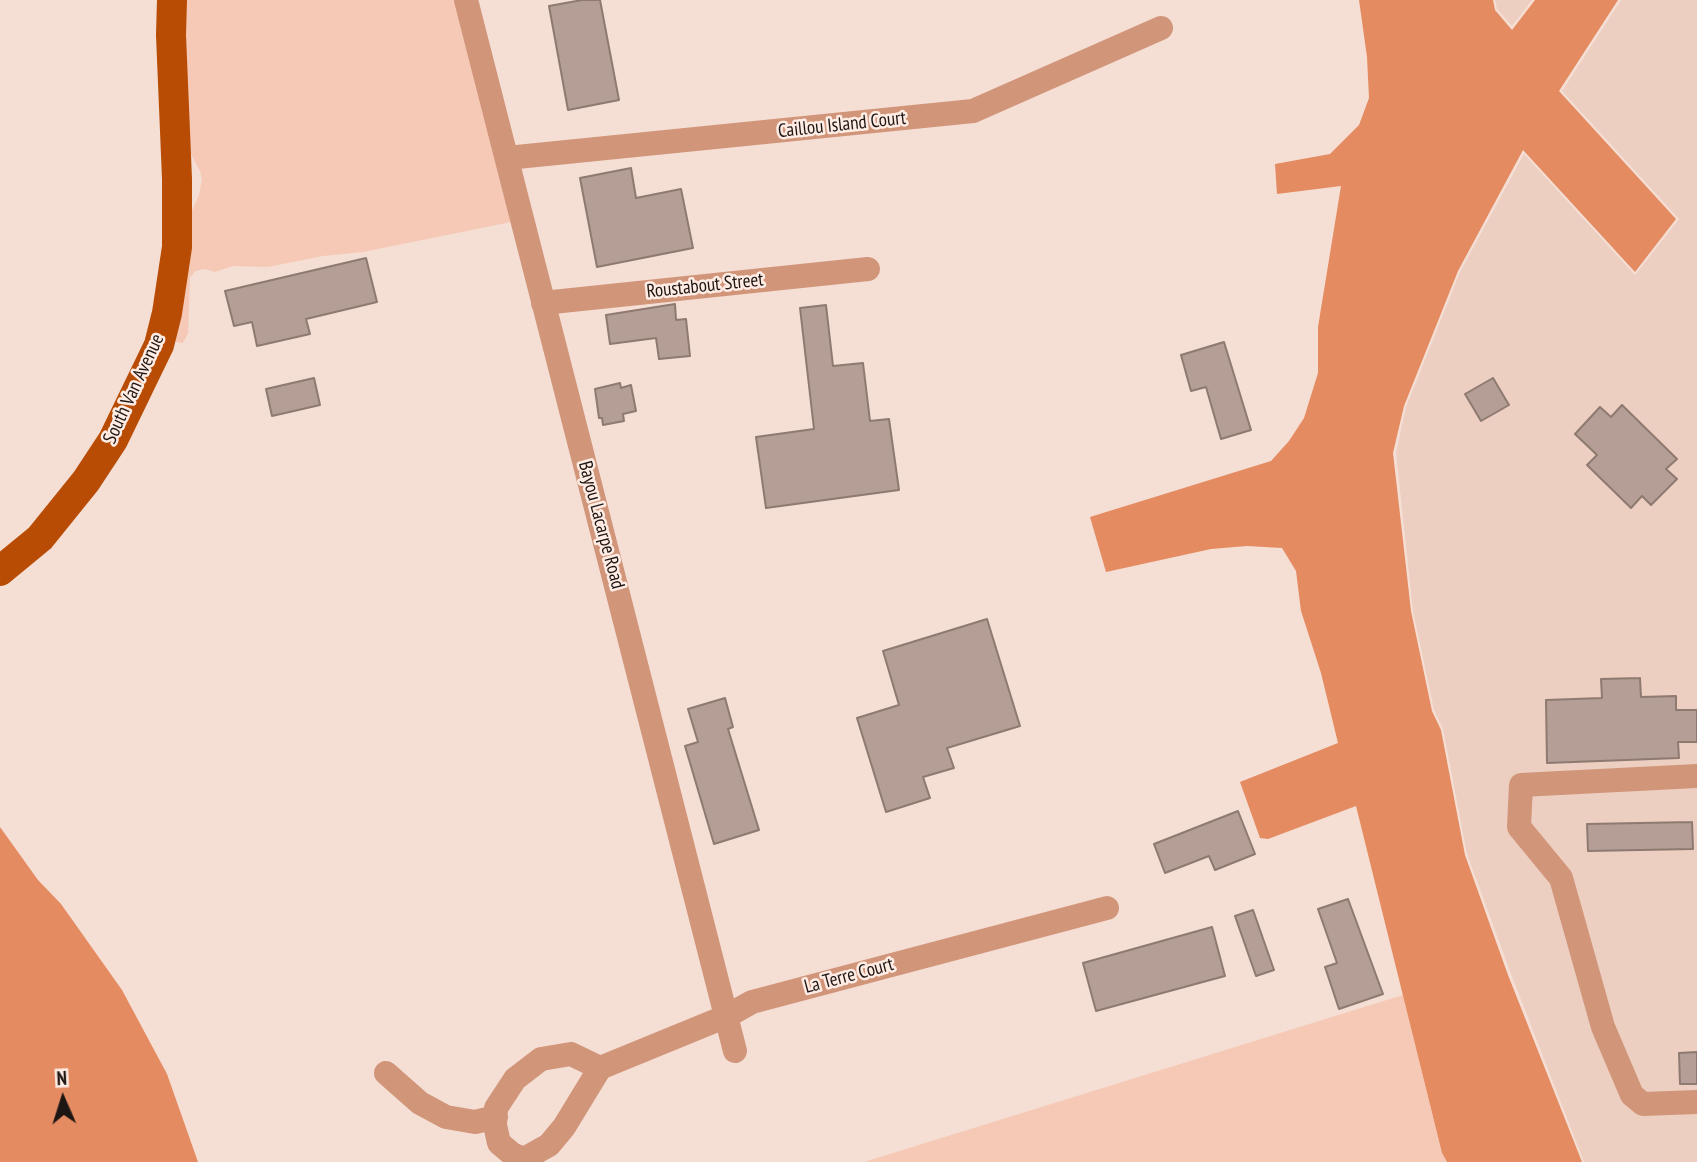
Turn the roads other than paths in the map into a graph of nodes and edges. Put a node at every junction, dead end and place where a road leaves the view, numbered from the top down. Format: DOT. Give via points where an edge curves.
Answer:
graph roads {
  1 [pos="172,0"];
  2 [pos="466,0"];
  3 [pos="1161,29"];
  4 [pos="507,158"];
  5 [pos="868,269"];
  6 [pos="543,303"];
  7 [pos="1,569"];
  8 [pos="1697,776"];
  9 [pos="1107,908"];
  10 [pos="727,1016"];
  11 [pos="735,1051"];
  12 [pos="600,1068"];
  13 [pos="386,1073"];
  14 [pos="1697,1102"];
  15 [pos="496,1117"];
  16 [pos="524,1161"];
  1 -- 7 [label="main road, South Van Avenue" via="177,247 159,345 113,440 86,481 40,538"];
  2 -- 4 [label="street, Bayou Lacarpe Road"];
  3 -- 4 [label="street, Caillou Island Court" via="973,111"];
  4 -- 6 [label="street, Bayou Lacarpe Road"];
  5 -- 6 [label="street, Roustabout Street"];
  6 -- 10 [label="street, Bayou Lacarpe Road"];
  8 -- 14 [label="street" via="1521,785 1519,827 1561,878 1603,1027 1632,1095 1643,1104"];
  9 -- 10 [label="street, La Terre Court" via="752,1002"];
  10 -- 11 [label="street, Bayou Lacarpe Road"];
  10 -- 12 [label="street, La Terre Court"];
  12 -- 15 [label="street" via="570,1054 541,1059 515,1079 496,1108"];
  12 -- 16 [label="street" via="557,1136"];
  13 -- 15 [label="street" via="420,1103 446,1117 475,1122"];
  15 -- 16 [label="street" via="499,1143"];
}
